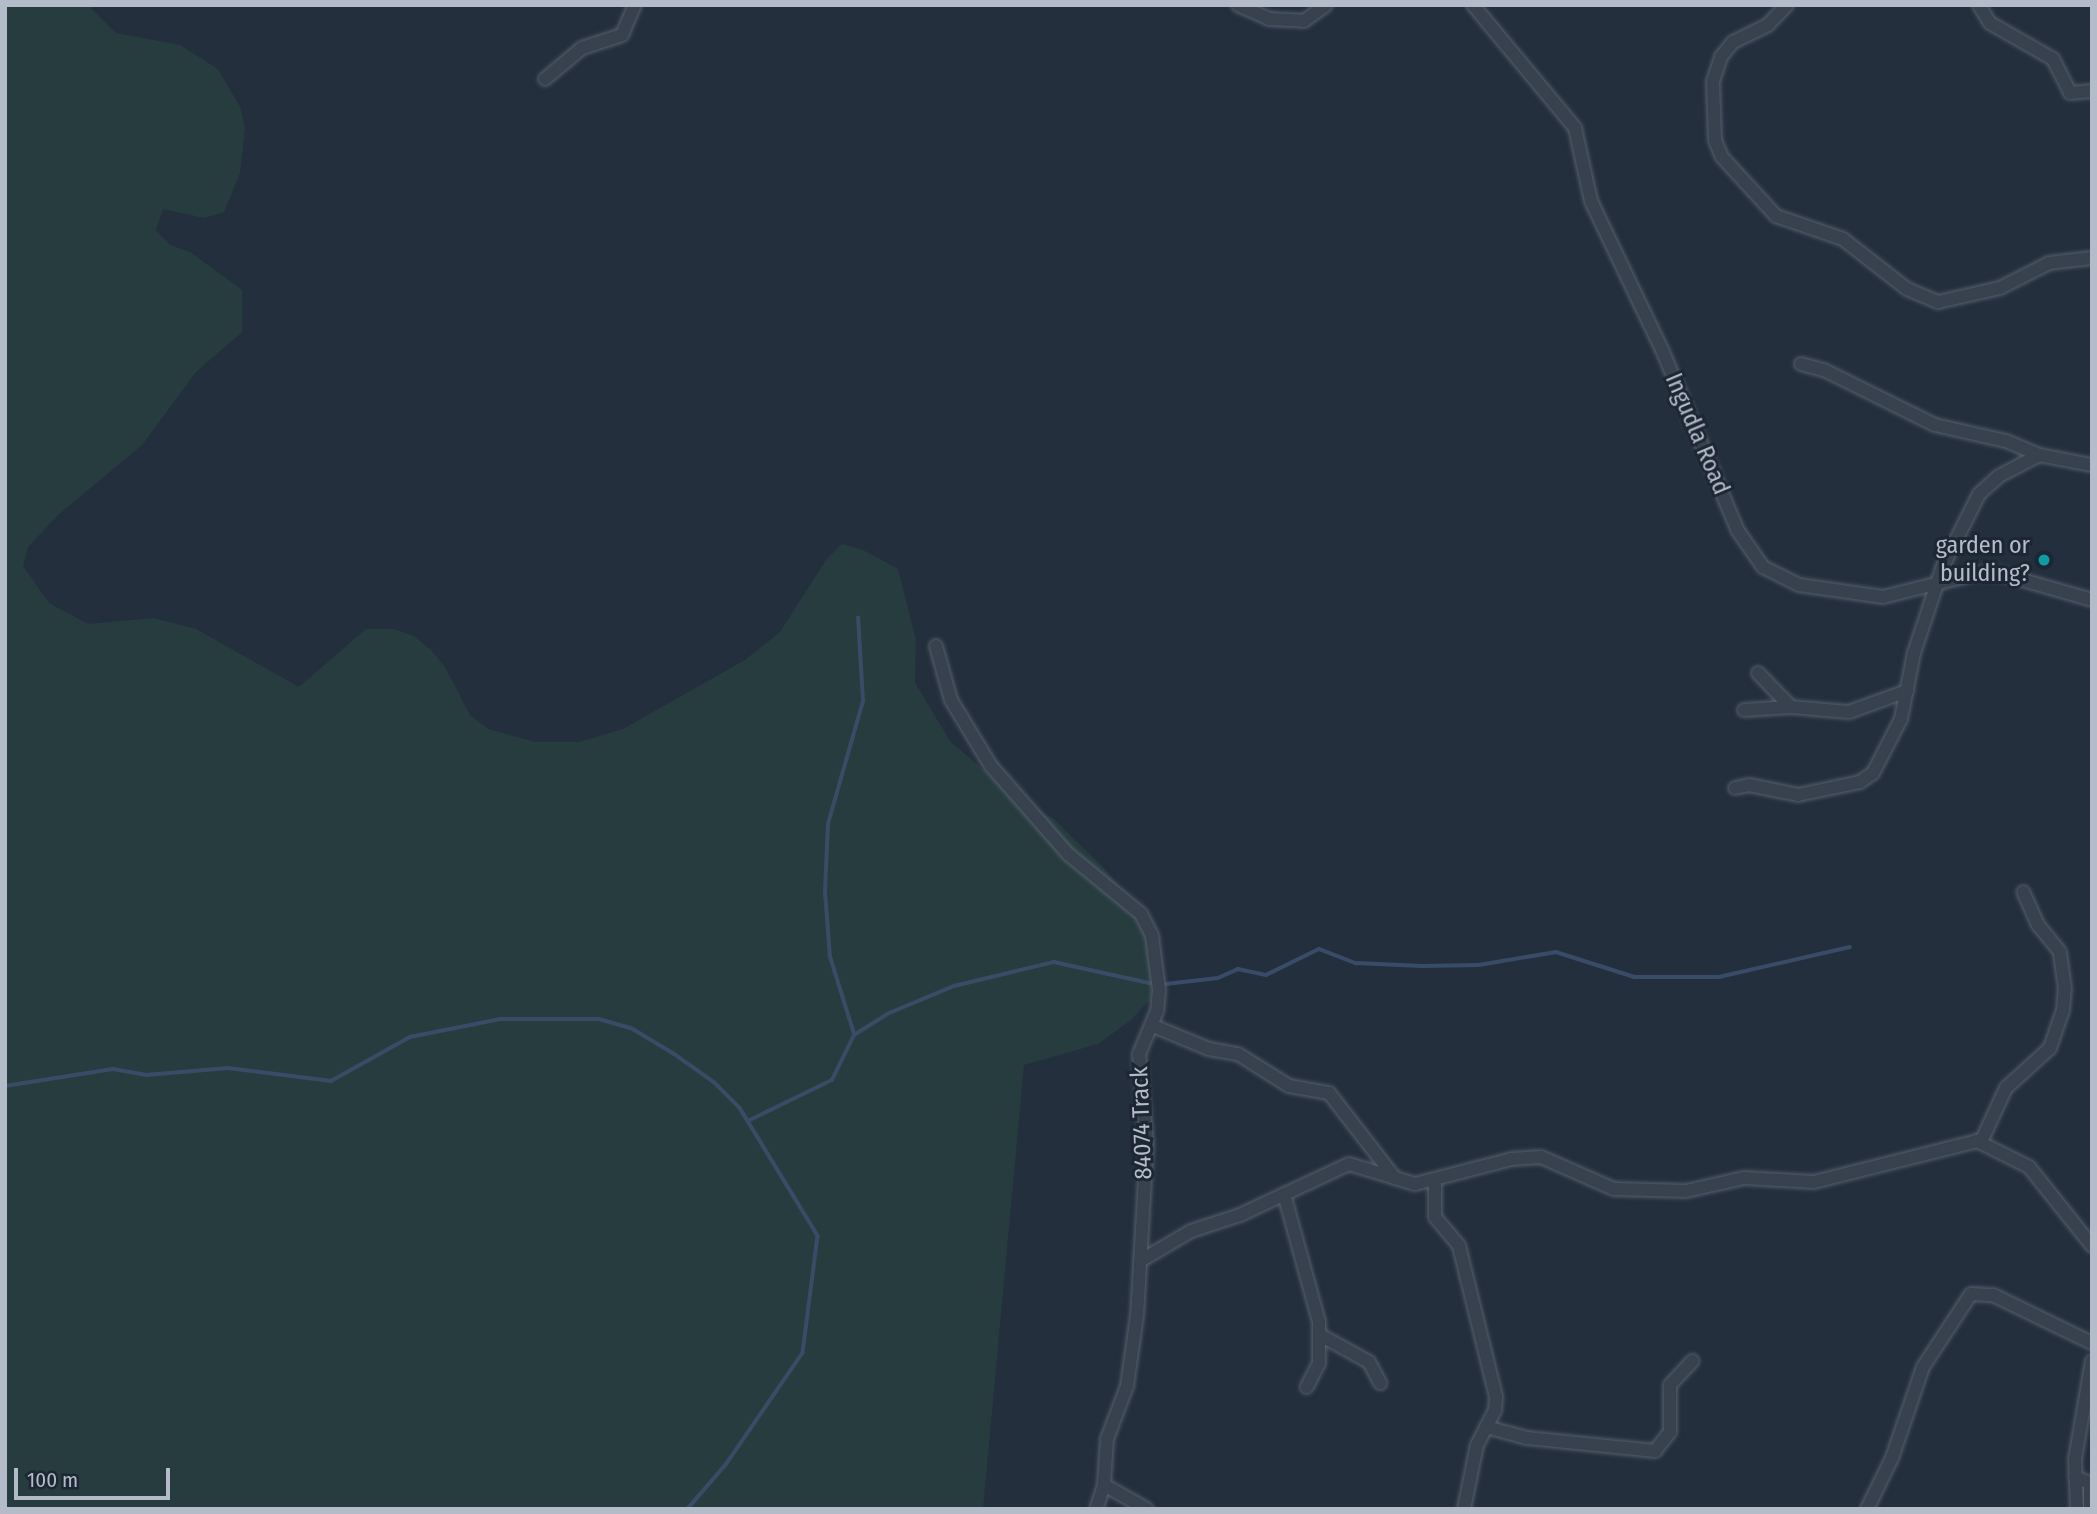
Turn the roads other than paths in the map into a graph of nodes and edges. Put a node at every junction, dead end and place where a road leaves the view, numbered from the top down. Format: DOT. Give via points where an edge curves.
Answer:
graph roads {
  1 [pos="635,5"];
  2 [pos="1238,5"];
  3 [pos="1326,5"];
  4 [pos="1473,5"];
  5 [pos="1787,5"];
  6 [pos="1979,5"];
  7 [pos="545,79"];
  8 [pos="2092,91"];
  9 [pos="2092,258"];
  10 [pos="1801,364"];
  11 [pos="2039,455"];
  12 [pos="2092,465"];
  13 [pos="1937,580"];
  14 [pos="2092,600"];
  15 [pos="936,646"];
  16 [pos="1758,673"];
  17 [pos="1907,691"];
  18 [pos="1791,707"];
  19 [pos="1744,710"];
  20 [pos="1735,788"];
  21 [pos="2023,892"];
  22 [pos="1151,1025"];
  23 [pos="1981,1142"];
  24 [pos="1395,1178"];
  25 [pos="1434,1181"];
  26 [pos="1284,1194"];
  27 [pos="2092,1246"];
  28 [pos="1140,1261"];
  29 [pos="1320,1335"];
  30 [pos="2092,1343"];
  31 [pos="1692,1361"];
  32 [pos="2092,1362"];
  33 [pos="1381,1382"];
  34 [pos="1307,1387"];
  35 [pos="1486,1427"];
  36 [pos="2075,1477"];
  37 [pos="1104,1485"];
  38 [pos="1096,1509"];
  39 [pos="1147,1509"];
  40 [pos="1464,1509"];
  41 [pos="1867,1509"];
  42 [pos="2077,1509"];
  43 [pos="2090,1509"];
  1 -- 7 [label="street" via="622,35 582,48"];
  2 -- 3 [label="street" via="1269,19 1304,21"];
  4 -- 13 [label="street, Ingudla Road" via="1575,128 1591,201 1751,553 1773,575 1825,589 1892,597"];
  5 -- 9 [label="street" via="1768,25 1733,42 1721,57 1713,82 1715,140 1722,157 1739,181 1776,216 1843,239 1907,289 1938,302 2000,288 2049,263"];
  6 -- 8 [label="street" via="1990,23 2053,59 2070,93"];
  10 -- 11 [label="street" via="1824,370 1935,425 2006,441"];
  11 -- 12 [label="street"];
  11 -- 13 [label="street" via="1999,476 1979,494"];
  13 -- 14 [label="street, Ingudla Road" via="1994,573"];
  13 -- 17 [label="street"];
  15 -- 22 [label="street, 84074 Track" via="951,700 991,766 1068,855 1141,914 1152,936 1159,990"];
  16 -- 18 [label="street"];
  17 -- 18 [label="street" via="1856,711"];
  17 -- 20 [label="street" via="1901,719 1879,765 1860,782 1798,795 1749,785"];
  18 -- 19 [label="street"];
  21 -- 23 [label="street" via="2038,925 2060,951 2063,1010 2050,1048 2006,1088"];
  22 -- 24 [label="street" via="1209,1049 1238,1054 1289,1086 1329,1093"];
  22 -- 28 [label="street, 84074 Track" via="1139,1054 1147,1143"];
  23 -- 25 [label="street" via="1814,1182 1744,1178 1686,1191 1614,1189 1553,1160 1528,1156"];
  23 -- 27 [label="street" via="2029,1167"];
  24 -- 25 [label="street" via="1415,1184"];
  24 -- 26 [label="street" via="1349,1164"];
  25 -- 35 [label="street" via="1435,1217 1457,1241 1488,1352 1496,1403"];
  26 -- 28 [label="street" via="1191,1231"];
  26 -- 29 [label="street" via="1311,1281"];
  28 -- 37 [label="street, 84074 Track" via="1127,1385 1107,1439"];
  29 -- 33 [label="street" via="1369,1362"];
  29 -- 34 [label="street" via="1319,1363"];
  30 -- 41 [label="street" via="1993,1294 1971,1294 1923,1367 1892,1458"];
  31 -- 35 [label="street" via="1670,1385 1670,1432 1655,1451 1527,1438"];
  32 -- 36 [label="street" via="2078,1426"];
  35 -- 40 [label="street" via="1477,1445"];
  36 -- 42 [label="street"];
  36 -- 43 [label="street" via="2090,1483"];
  37 -- 38 [label="street, 84074 Track"];
  37 -- 39 [label="street"];
}
